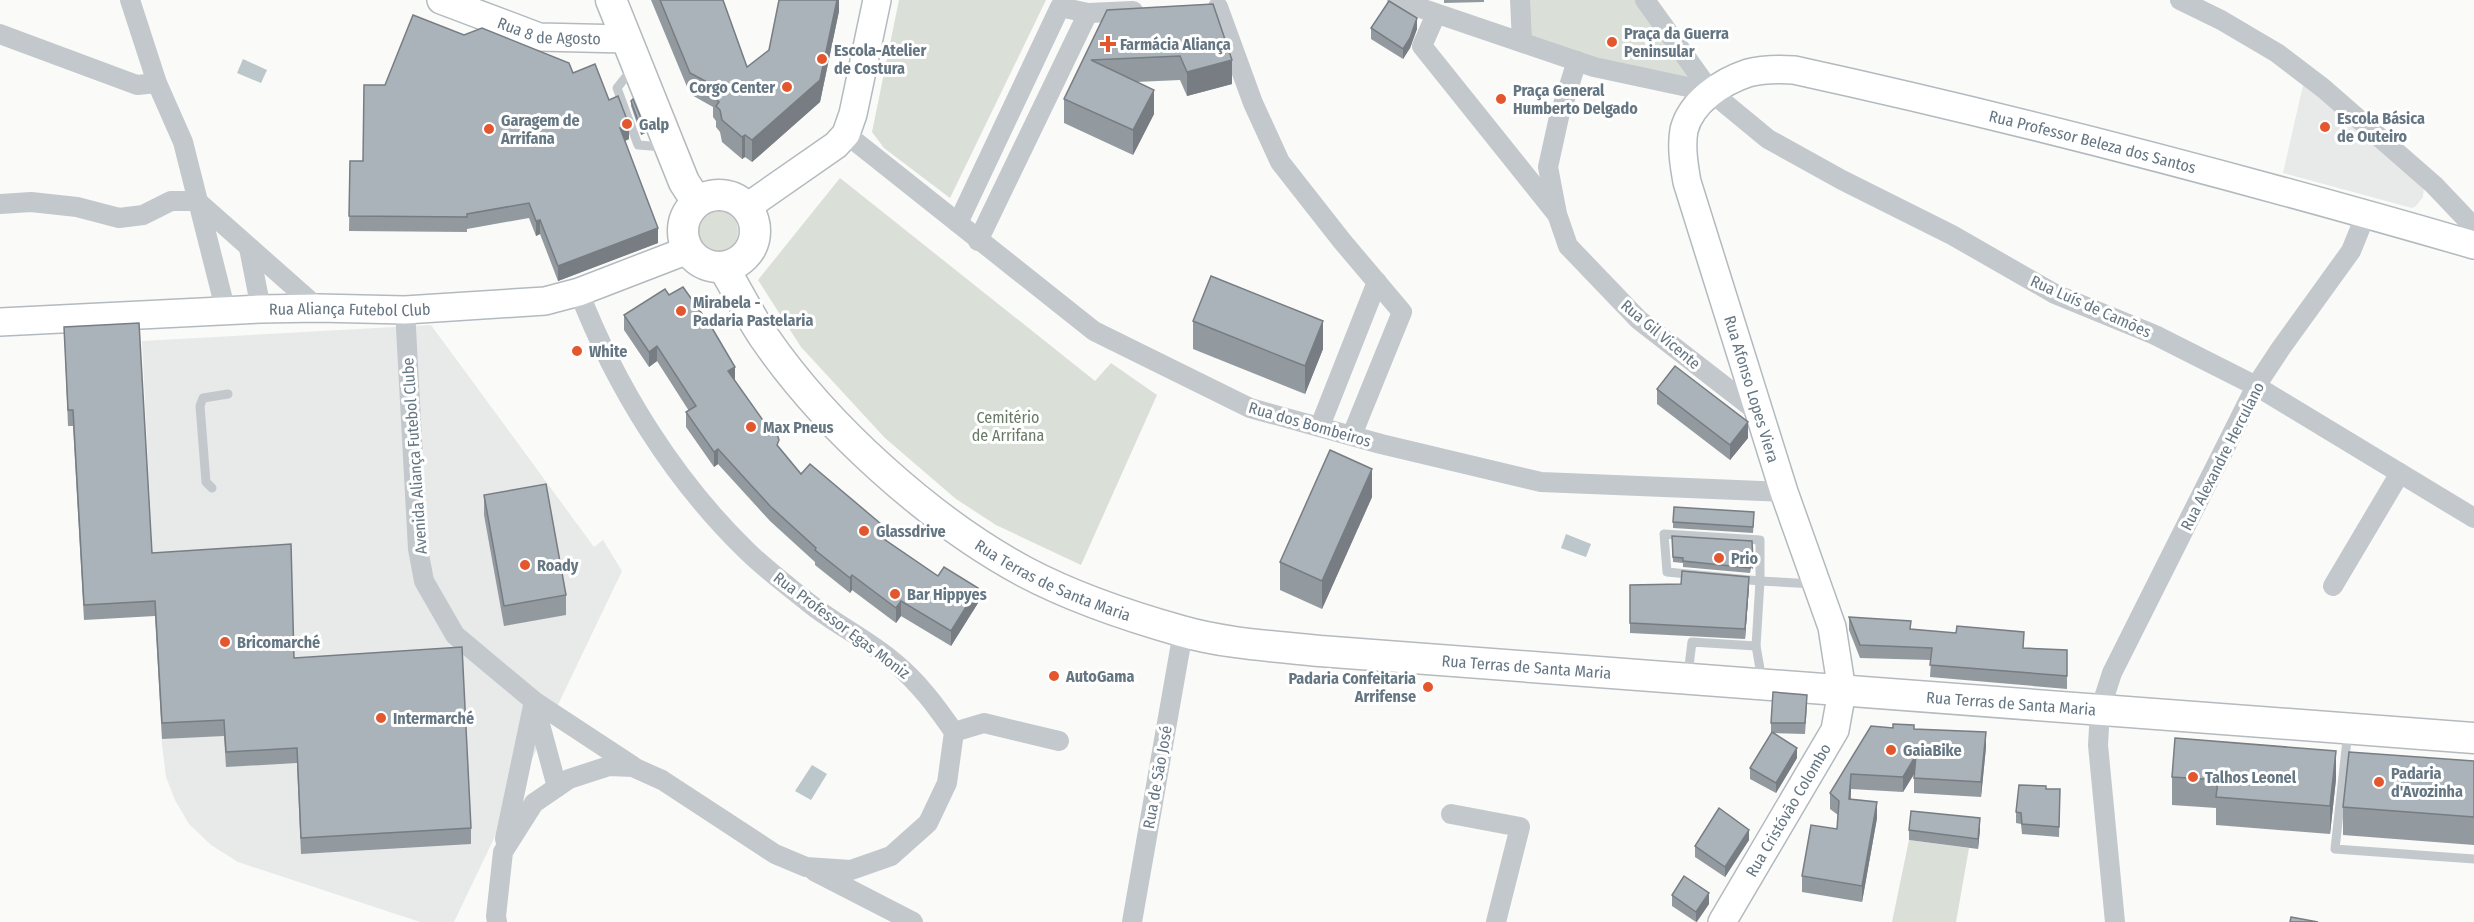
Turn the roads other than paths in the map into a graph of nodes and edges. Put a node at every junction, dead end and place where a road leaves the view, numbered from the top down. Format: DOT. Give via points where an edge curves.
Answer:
graph roads {
  1 [pos="130,0"];
  2 [pos="441,0"];
  3 [pos="611,0"];
  4 [pos="877,0"];
  5 [pos="1397,0"];
  6 [pos="1520,0"];
  7 [pos="1645,0"];
  8 [pos="2180,0"];
  9 [pos="1221,3"];
  10 [pos="1195,8"];
  11 [pos="1147,10"];
  12 [pos="1088,13"];
  13 [pos="1433,21"];
  14 [pos="0,34"];
  15 [pos="1522,42"];
  16 [pos="631,51"];
  17 [pos="1577,61"];
  18 [pos="157,83"];
  19 [pos="1023,88"];
  20 [pos="1711,92"];
  21 [pos="1047,98"];
  22 [pos="846,134"];
  23 [pos="197,201"];
  24 [pos="697,202"];
  25 [pos="0,204"];
  26 [pos="747,207"];
  27 [pos="1557,214"];
  28 [pos="2366,214"];
  29 [pos="958,223"];
  30 [pos="2474,227"];
  31 [pos="978,240"];
  32 [pos="2474,245"];
  33 [pos="249,248"];
  34 [pos="688,250"];
  35 [pos="723,267"];
  36 [pos="1377,282"];
  37 [pos="579,292"];
  38 [pos="318,308"];
  39 [pos="261,309"];
  40 [pos="405,310"];
  41 [pos="226,312"];
  42 [pos="0,322"];
  43 [pos="2256,386"];
  44 [pos="228,394"];
  45 [pos="1759,413"];
  46 [pos="1320,426"];
  47 [pos="1352,435"];
  48 [pos="2400,473"];
  49 [pos="212,488"];
  50 [pos="1784,492"];
  51 [pos="2474,518"];
  52 [pos="1760,581"];
  53 [pos="1816,584"];
  54 [pos="2334,586"];
  55 [pos="1183,632"];
  56 [pos="1756,646"];
  57 [pos="1687,679"];
  58 [pos="1763,685"];
  59 [pos="1842,691"];
  60 [pos="534,701"];
  61 [pos="2100,710"];
  62 [pos="2348,729"];
  63 [pos="954,732"];
  64 [pos="2474,738"];
  65 [pos="1059,741"];
  66 [pos="633,767"];
  67 [pos="557,787"];
  68 [pos="1451,814"];
  69 [pos="502,852"];
  70 [pos="2474,859"];
  71 [pos="806,867"];
  72 [pos="497,922"];
  73 [pos="913,922"];
  74 [pos="1132,922"];
  75 [pos="1496,922"];
  76 [pos="1722,922"];
  77 [pos="2115,922"];
  1 -- 18 [label="street"];
  2 -- 16 [label="street, Rua 8 de Agosto" via="539,37"];
  3 -- 16 [label="main road"];
  4 -- 22 [label="street"];
  5 -- 15 [label="street"];
  6 -- 15 [label="street"];
  7 -- 20 [label="street"];
  8 -- 30 [label="street" via="2277,53 2323,88 2426,177"];
  9 -- 10 [label="street"];
  9 -- 36 [label="street" via="1253,103 1280,162"];
  11 -- 12 [label="street"];
  12 -- 19 [label="street" via="1060,7"];
  12 -- 21 [label="street"];
  13 -- 27 [label="street" via="1422,46"];
  14 -- 18 [label="street" via="137,85"];
  15 -- 17 [label="street"];
  16 -- 24 [label="main road" via="684,182"];
  17 -- 20 [label="street"];
  17 -- 27 [label="street" via="1548,167"];
  18 -- 23 [label="street" via="183,142"];
  19 -- 21 [label="street"];
  19 -- 29 [label="street"];
  20 -- 28 [label="street, Rua Professor Beleza dos Santos" via="1747,73 1794,70 1950,104"];
  20 -- 43 [label="street, Rua Luís de Camões" via="1768,139 1842,180 1952,235 2055,294 2155,335"];
  20 -- 45 [label="street, Rua Afonso Lopes Viera" via="1694,107 1684,130 1687,182"];
  21 -- 31 [label="street"];
  22 -- 26 [label="street"];
  22 -- 29 [label="street, Rua dos Bombeiros"];
  23 -- 25 [label="street" via="171,201 143,215 119,218 77,207 31,202"];
  23 -- 33 [label="street"];
  23 -- 41 [label="street"];
  24 -- 26 [label="main road" via="706,197 728,196"];
  24 -- 34 [label="main road" via="685,219 684,240"];
  26 -- 35 [label="main road" via="754,239 743,258"];
  27 -- 45 [label="street, Rua Gil Vicente" via="1568,246 1639,320"];
  28 -- 32 [label="street, Rua Professor Beleza dos Santos"];
  28 -- 43 [label="street, Rua Alexandre Herculano" via="2351,251"];
  29 -- 31 [label="street, Rua dos Bombeiros"];
  31 -- 46 [label="street, Rua dos Bombeiros" via="1094,331 1250,408"];
  33 -- 38 [label="street"];
  33 -- 39 [label="street"];
  34 -- 35 [label="main road" via="703,263"];
  34 -- 37 [label="street, Rua Aliança Futebol Club"];
  35 -- 55 [label="main road, Rua Terras de Santa Maria" via="764,337 794,377 829,417 920,501 1024,572 1092,603"];
  36 -- 46 [label="street"];
  36 -- 47 [label="street" via="1402,312"];
  37 -- 40 [label="street, Rua Aliança Futebol Club" via="545,301"];
  37 -- 63 [label="street, Rua Professor Egas Moniz" via="594,331 656,441 701,503 747,552 815,608 894,662 926,692"];
  38 -- 39 [label="street, Rua Aliança Futebol Club"];
  38 -- 40 [label="street, Rua Aliança Futebol Club"];
  39 -- 41 [label="street, Rua Aliança Futebol Club"];
  40 -- 60 [label="street, Avenida Aliança Futebol Clube" via="418,549 424,581 454,635"];
  41 -- 42 [label="street, Rua Aliança Futebol Club"];
  43 -- 48 [label="street, Rua Luís de Camões"];
  43 -- 61 [label="street, Rua Alexandre Herculano" via="2112,673"];
  44 -- 49 [label="lane" via="210,395 203,398 200,406 206,482"];
  45 -- 50 [label="street, Rua Afonso Lopes Viera"];
  46 -- 47 [label="street, Rua dos Bombeiros"];
  47 -- 50 [label="street, Rua dos Bombeiros" via="1541,482"];
  48 -- 51 [label="street, Rua Luís de Camões"];
  48 -- 54 [label="street"];
  50 -- 53 [label="street, Rua Afonso Lopes Viera"];
  52 -- 52 [label="lane" via="1667,572 1665,534 1760,540"];
  52 -- 53 [label="lane"];
  52 -- 56 [label="lane"];
  53 -- 59 [label="street, Rua Afonso Lopes Viera" via="1832,627"];
  55 -- 57 [label="main road, Rua Terras de Santa Maria" via="1320,651"];
  55 -- 74 [label="street, Rua de São José"];
  56 -- 57 [label="lane" via="1692,642"];
  56 -- 58 [label="lane"];
  57 -- 58 [label="main road, Rua Terras de Santa Maria"];
  58 -- 59 [label="main road, Rua Terras de Santa Maria"];
  59 -- 61 [label="main road, Rua Terras de Santa Maria"];
  59 -- 76 [label="street, Rua Cristóvão Colombo" via="1835,730"];
  60 -- 66 [label="street, Avenida Aliança Futebol Clube"];
  60 -- 67 [label="street"];
  60 -- 69 [label="street"];
  61 -- 62 [label="main road, Rua Terras de Santa Maria"];
  61 -- 77 [label="street, Rua Alexandre Herculano" via="2098,745"];
  62 -- 64 [label="main road, Rua Terras de Santa Maria"];
  62 -- 70 [label="lane" via="2335,849"];
  63 -- 65 [label="street" via="984,723"];
  63 -- 71 [label="street" via="947,783 928,823 891,856 851,870"];
  66 -- 67 [label="street" via="609,766"];
  66 -- 71 [label="street" via="662,780 775,854"];
  67 -- 69 [label="street" via="534,803"];
  68 -- 75 [label="street" via="1520,827"];
  69 -- 72 [label="street"];
  71 -- 73 [label="street"];
}
